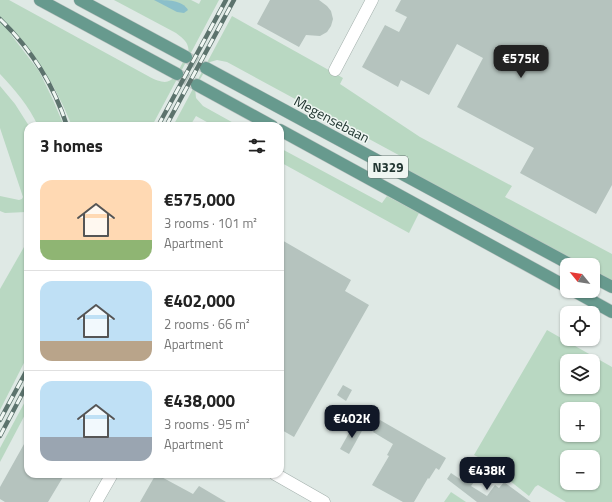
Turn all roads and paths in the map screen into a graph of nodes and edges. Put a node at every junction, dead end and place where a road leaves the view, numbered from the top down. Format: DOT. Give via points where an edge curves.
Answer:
graph roads {
  1 [pos="40,0"];
  2 [pos="80,0"];
  3 [pos="372,0"];
  4 [pos="186,57"];
  5 [pos="206,68"];
  6 [pos="335,70"];
  7 [pos="176,74"];
  8 [pos="197,85"];
  9 [pos="265,122"];
  10 [pos="284,132"];
  11 [pos="560,259"];
  12 [pos="600,281"];
  13 [pos="560,283"];
  14 [pos="612,287"];
  15 [pos="587,298"];
  16 [pos="612,312"];
  17 [pos="110,478"];
  18 [pos="281,478"];
  19 [pos="96,502"];
  20 [pos="324,502"];
  1 -- 7 [label="main road"];
  2 -- 4 [label="main road"];
  3 -- 6 [label="street"];
  5 -- 11 [label="main road, Megensebaan / N329"];
  8 -- 9 [label="main road"];
  10 -- 13 [label="main road, N329"];
  12 -- 14 [label="main road"];
  15 -- 16 [label="main road"];
  17 -- 19 [label="street"];
  18 -- 20 [label="street"];
}
